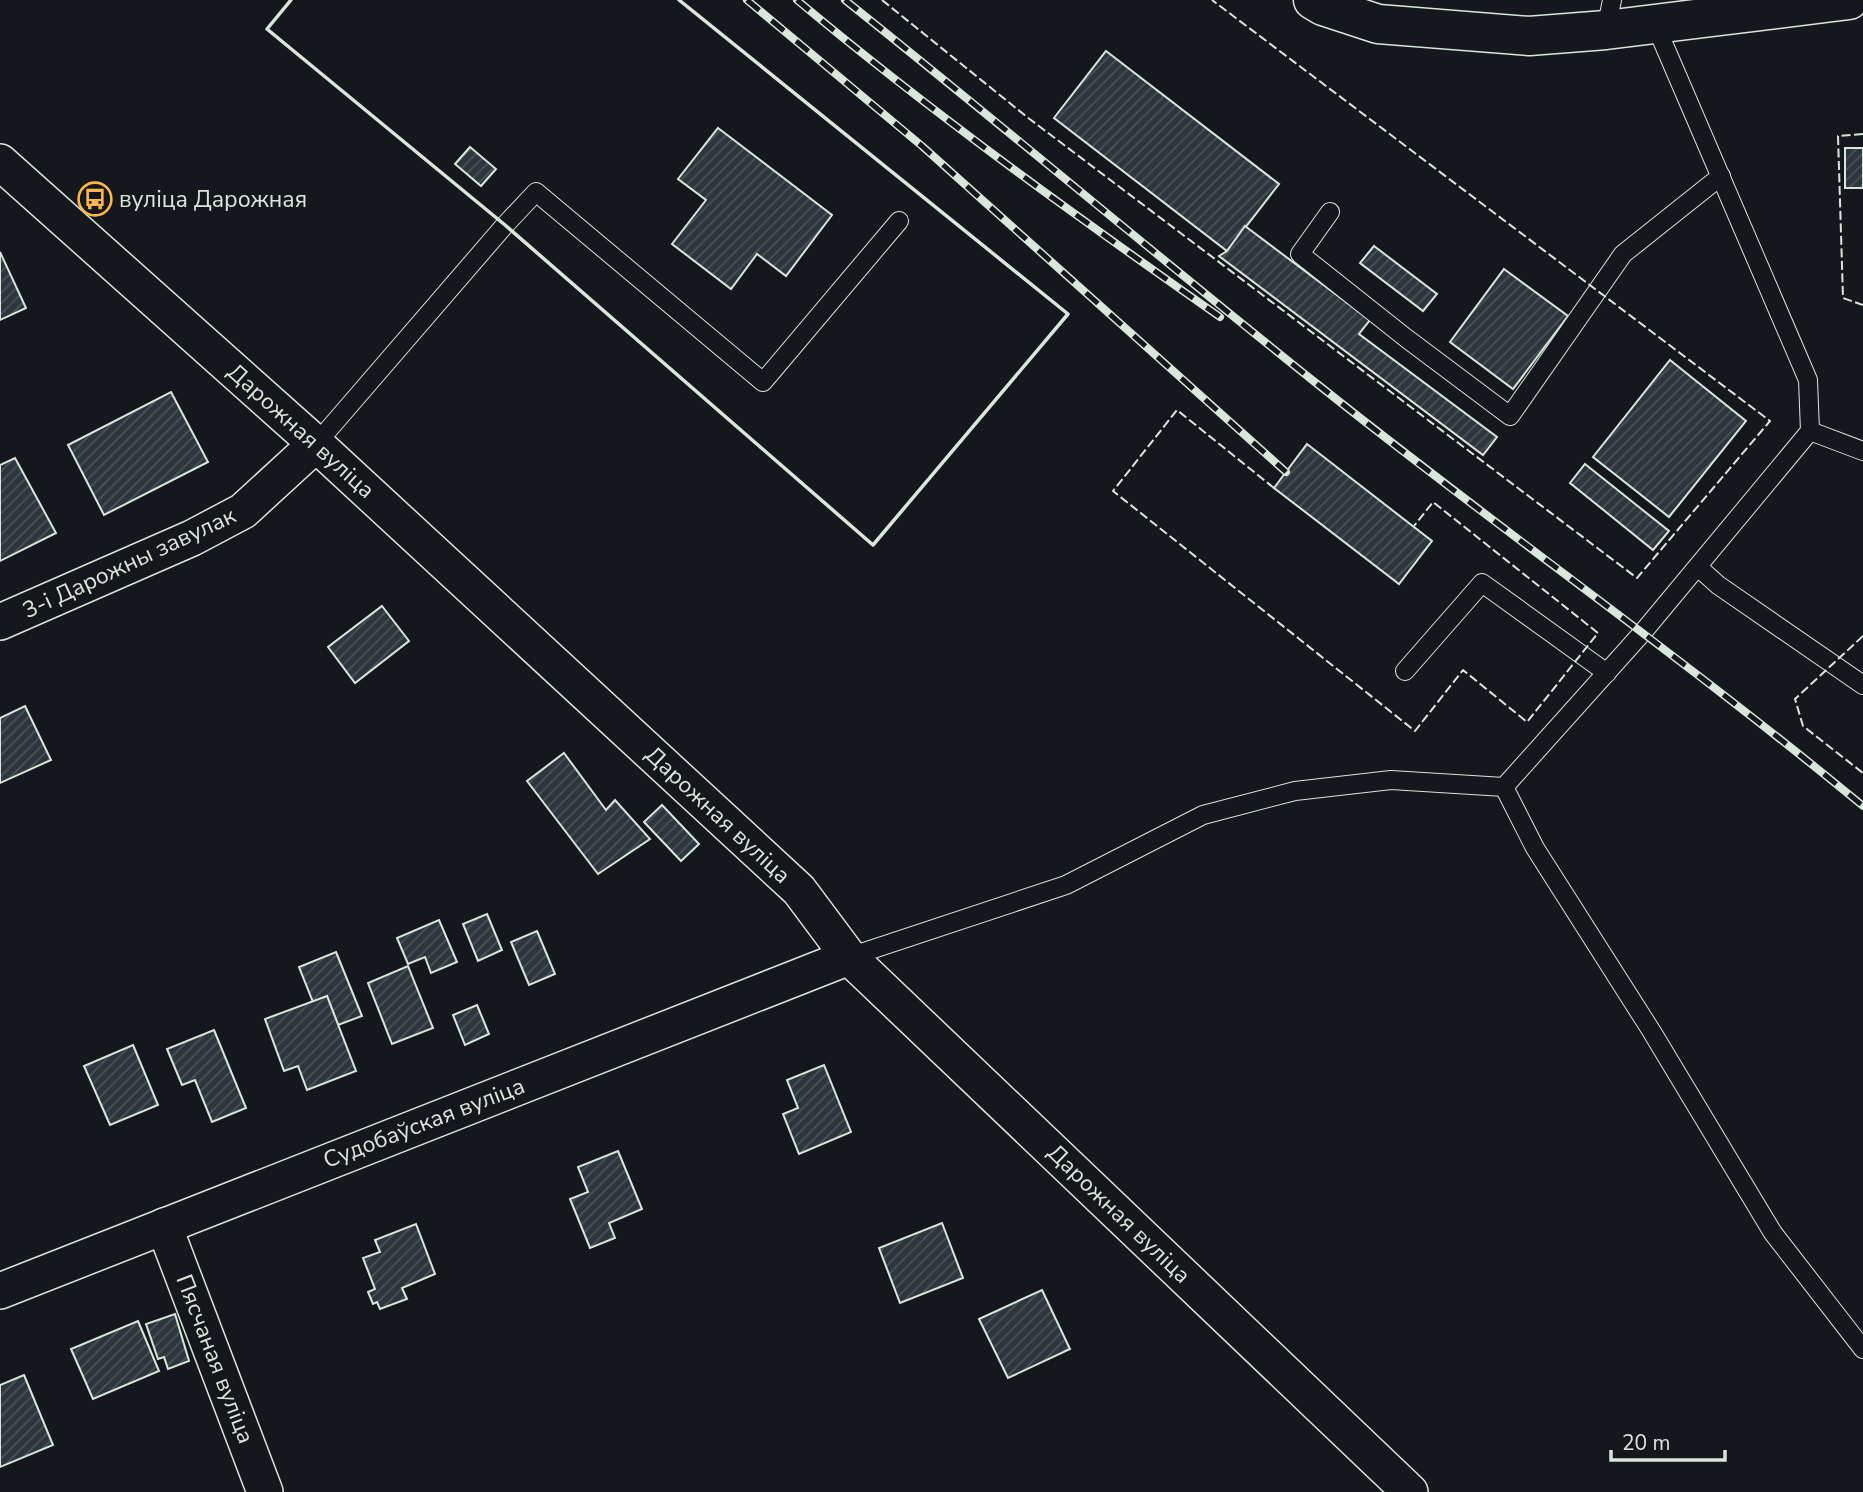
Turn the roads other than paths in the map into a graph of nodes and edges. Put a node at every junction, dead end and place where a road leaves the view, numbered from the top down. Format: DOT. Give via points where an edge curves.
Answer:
graph roads {
  1 [pos="1313,0"];
  2 [pos="1849,0"];
  3 [pos="1609,15"];
  4 [pos="1655,24"];
  5 [pos="6,176"];
  6 [pos="1721,176"];
  7 [pos="1329,212"];
  8 [pos="899,221"];
  9 [pos="1810,430"];
  10 [pos="316,444"];
  11 [pos="1863,451"];
  12 [pos="1698,567"];
  13 [pos="0,622"];
  14 [pos="1405,671"];
  15 [pos="1607,673"];
  16 [pos="1863,685"];
  17 [pos="1504,787"];
  18 [pos="849,957"];
  19 [pos="164,1226"];
  20 [pos="0,1291"];
  21 [pos="1863,1349"];
  22 [pos="265,1492"];
  23 [pos="1410,1492"];
  1 -- 3 [label="main road" via="1378,24 1529,36"];
  2 -- 4 [label="main road"];
  3 -- 4 [label="main road"];
  4 -- 6 [label="lane"];
  5 -- 10 [label="street, Дарожная вуліца"];
  6 -- 7 [label="lane" via="1623,254 1510,416 1300,254"];
  6 -- 9 [label="lane" via="1808,380"];
  8 -- 10 [label="lane" via="763,382 536,192"];
  9 -- 11 [label="lane"];
  9 -- 12 [label="lane"];
  10 -- 13 [label="street, 3-і Дарожны завулак" via="243,511"];
  10 -- 18 [label="street, Дарожная вуліца" via="799,890"];
  12 -- 15 [label="lane"];
  12 -- 16 [label="lane"];
  14 -- 15 [label="lane" via="1482,583"];
  15 -- 17 [label="lane"];
  17 -- 18 [label="lane" via="1391,780 1294,791 1203,815 1066,885"];
  17 -- 21 [label="lane" via="1535,848 1773,1233"];
  18 -- 19 [label="street, Судобаўская вуліца"];
  18 -- 23 [label="street, Дарожная вуліца"];
  19 -- 20 [label="street, Судобаўская вуліца"];
  19 -- 22 [label="street, Пясчаная вуліца"];
}
